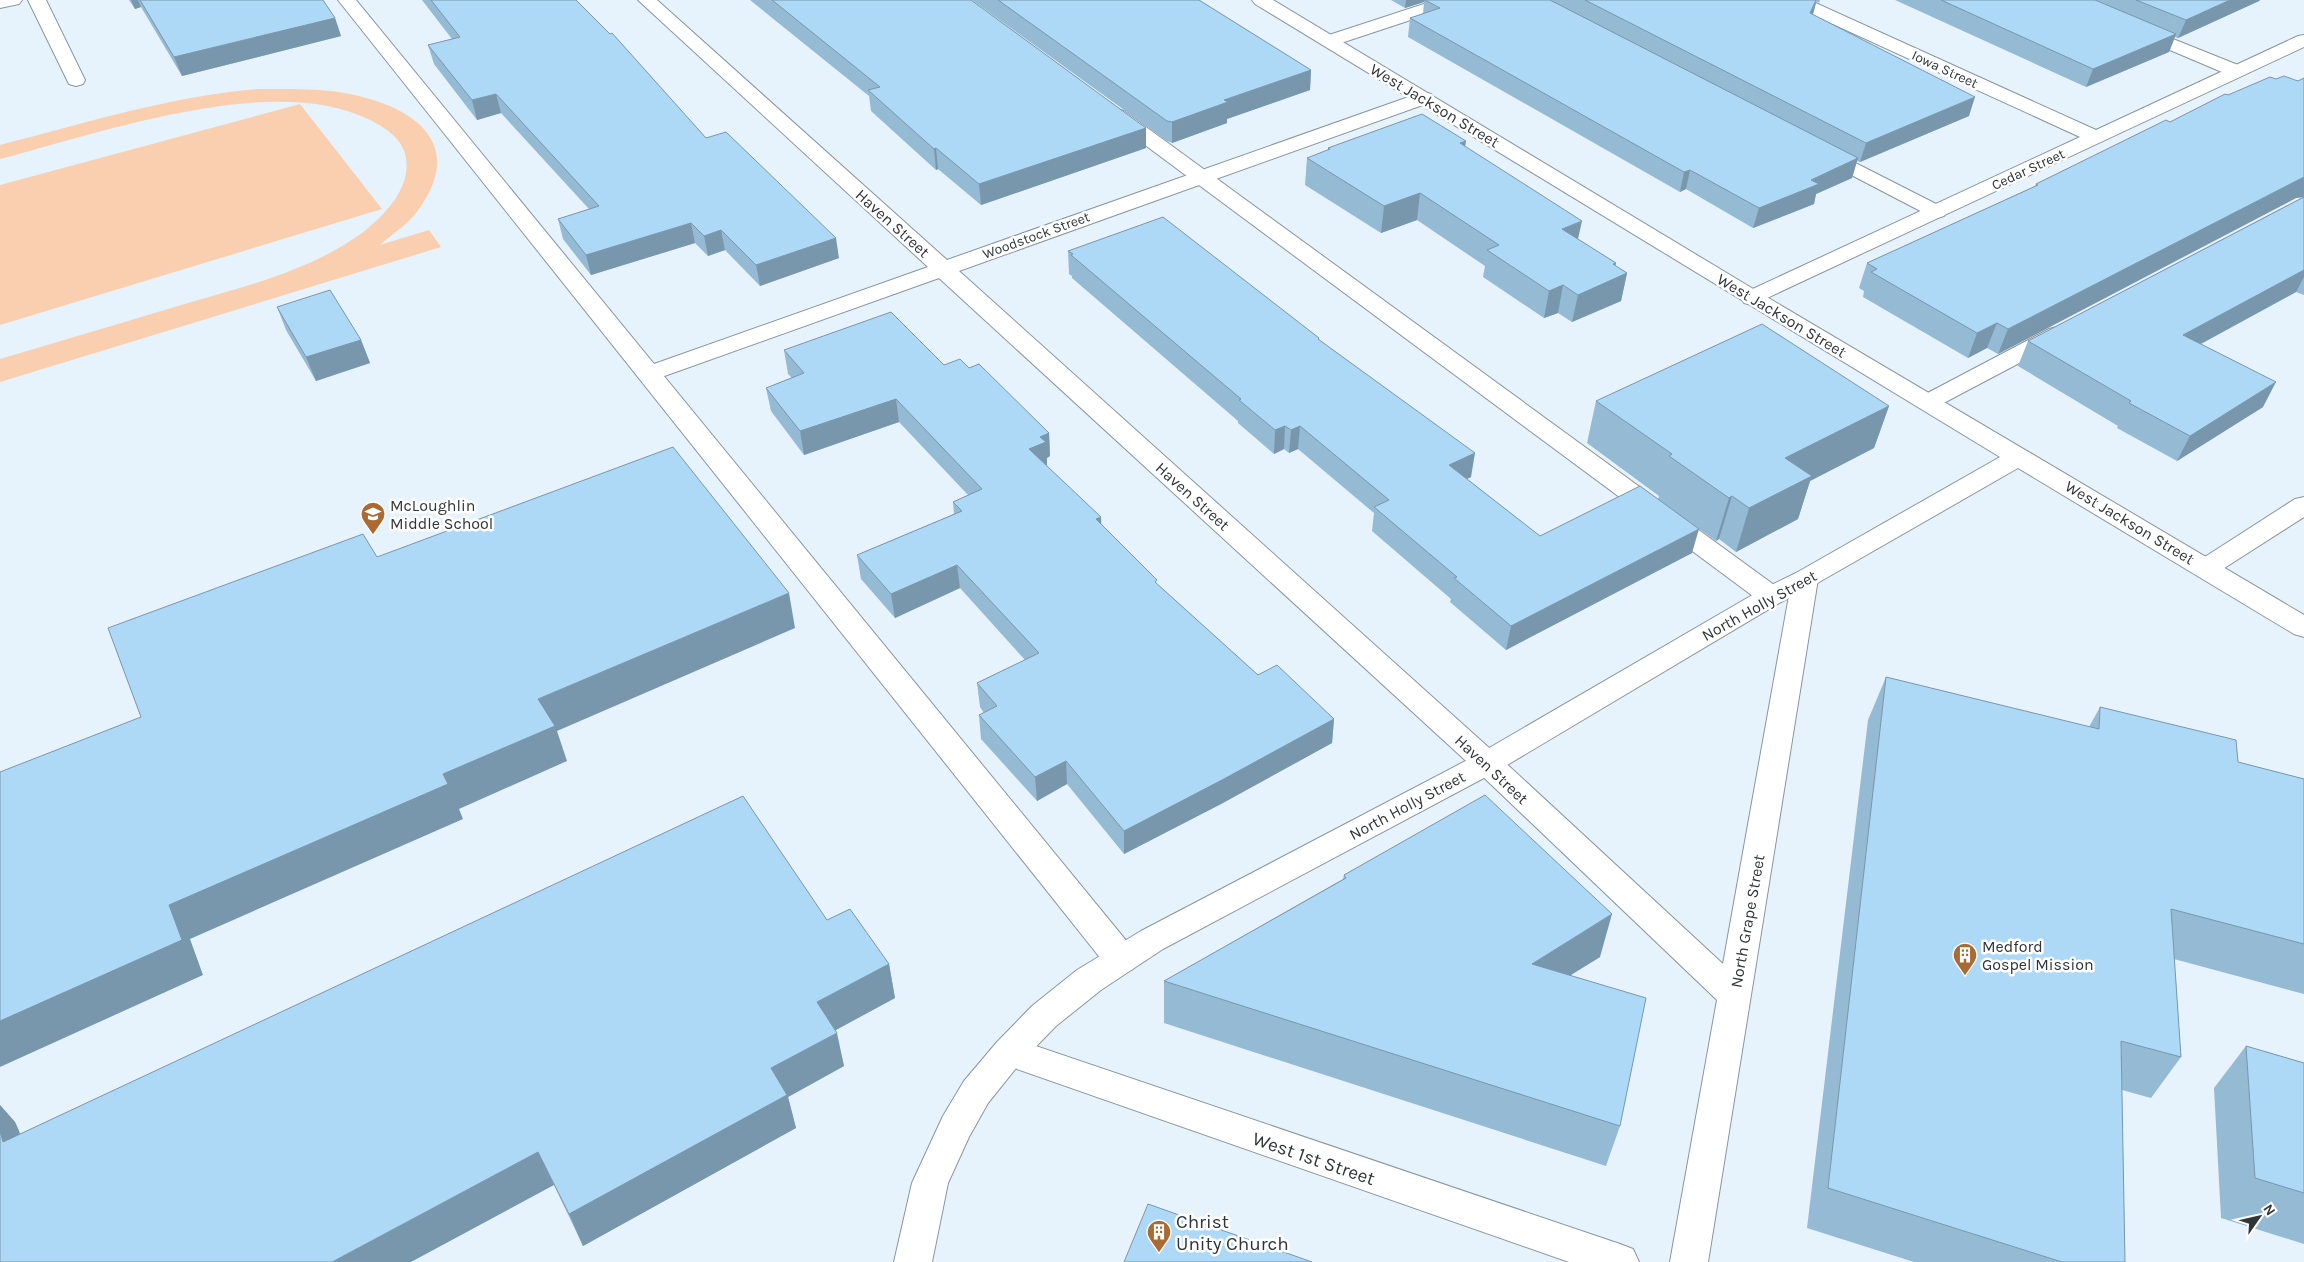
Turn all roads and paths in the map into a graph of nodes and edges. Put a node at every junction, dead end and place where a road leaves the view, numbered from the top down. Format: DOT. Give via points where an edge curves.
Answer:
graph roads {
  1 [pos="13,0"];
  2 [pos="37,0"];
  3 [pos="347,0"];
  4 [pos="647,0"];
  5 [pos="1261,0"];
  6 [pos="1453,0"];
  7 [pos="1795,0"];
  8 [pos="0,3"];
  9 [pos="2119,22"];
  10 [pos="2304,40"];
  11 [pos="1329,41"];
  12 [pos="2236,71"];
  13 [pos="76,80"];
  14 [pos="1424,98"];
  15 [pos="1103,106"];
  16 [pos="2095,137"];
  17 [pos="1804,142"];
  18 [pos="1200,176"];
  19 [pos="1937,212"];
  20 [pos="943,268"];
  21 [pos="1752,298"];
  22 [pos="2076,324"];
  23 [pos="648,374"];
  24 [pos="1928,402"];
  25 [pos="2020,456"];
  26 [pos="2304,504"];
  27 [pos="2206,568"];
  28 [pos="1805,579"];
  29 [pos="1771,596"];
  30 [pos="2304,627"];
  31 [pos="1486,763"];
  32 [pos="1121,959"];
  33 [pos="1735,996"];
  34 [pos="1009,1052"];
  35 [pos="913,1262"];
  36 [pos="1620,1262"];
  37 [pos="1689,1262"];
  1 -- 8 [label="street"];
  2 -- 13 [label="street"];
  3 -- 23 [label="street"];
  4 -- 20 [label="street, Haven Street"];
  5 -- 11 [label="street, West Jackson Street"];
  6 -- 11 [label="street"];
  7 -- 16 [label="street, Iowa Street"];
  9 -- 12 [label="street"];
  10 -- 12 [label="street, Cedar Street"];
  11 -- 14 [label="street, West Jackson Street"];
  12 -- 16 [label="street, Cedar Street"];
  14 -- 18 [label="street, Woodstock Street"];
  14 -- 21 [label="street, West Jackson Street"];
  15 -- 18 [label="street"];
  16 -- 19 [label="street, Cedar Street"];
  17 -- 19 [label="street"];
  18 -- 20 [label="street, Woodstock Street"];
  18 -- 29 [label="street"];
  19 -- 21 [label="street, Cedar Street"];
  20 -- 23 [label="street, Woodstock Street"];
  20 -- 31 [label="street, Haven Street"];
  21 -- 24 [label="street, West Jackson Street"];
  22 -- 24 [label="street"];
  23 -- 32 [label="street"];
  24 -- 25 [label="street, West Jackson Street"];
  25 -- 27 [label="street, West Jackson Street"];
  25 -- 28 [label="street, North Holly Street"];
  26 -- 27 [label="street"];
  27 -- 30 [label="street, West Jackson Street"];
  28 -- 29 [label="street, North Holly Street"];
  28 -- 33 [label="street, North Grape Street"];
  29 -- 31 [label="street, North Holly Street"];
  31 -- 32 [label="street, North Holly Street"];
  31 -- 33 [label="street, Haven Street"];
  32 -- 34 [label="street, North Holly Street" via="1044,1016"];
  33 -- 37 [label="street, North Grape Street"];
  34 -- 35 [label="street, North Holly Street" via="976,1092 930,1183"];
  34 -- 36 [label="street, West 1st Street"];
}
